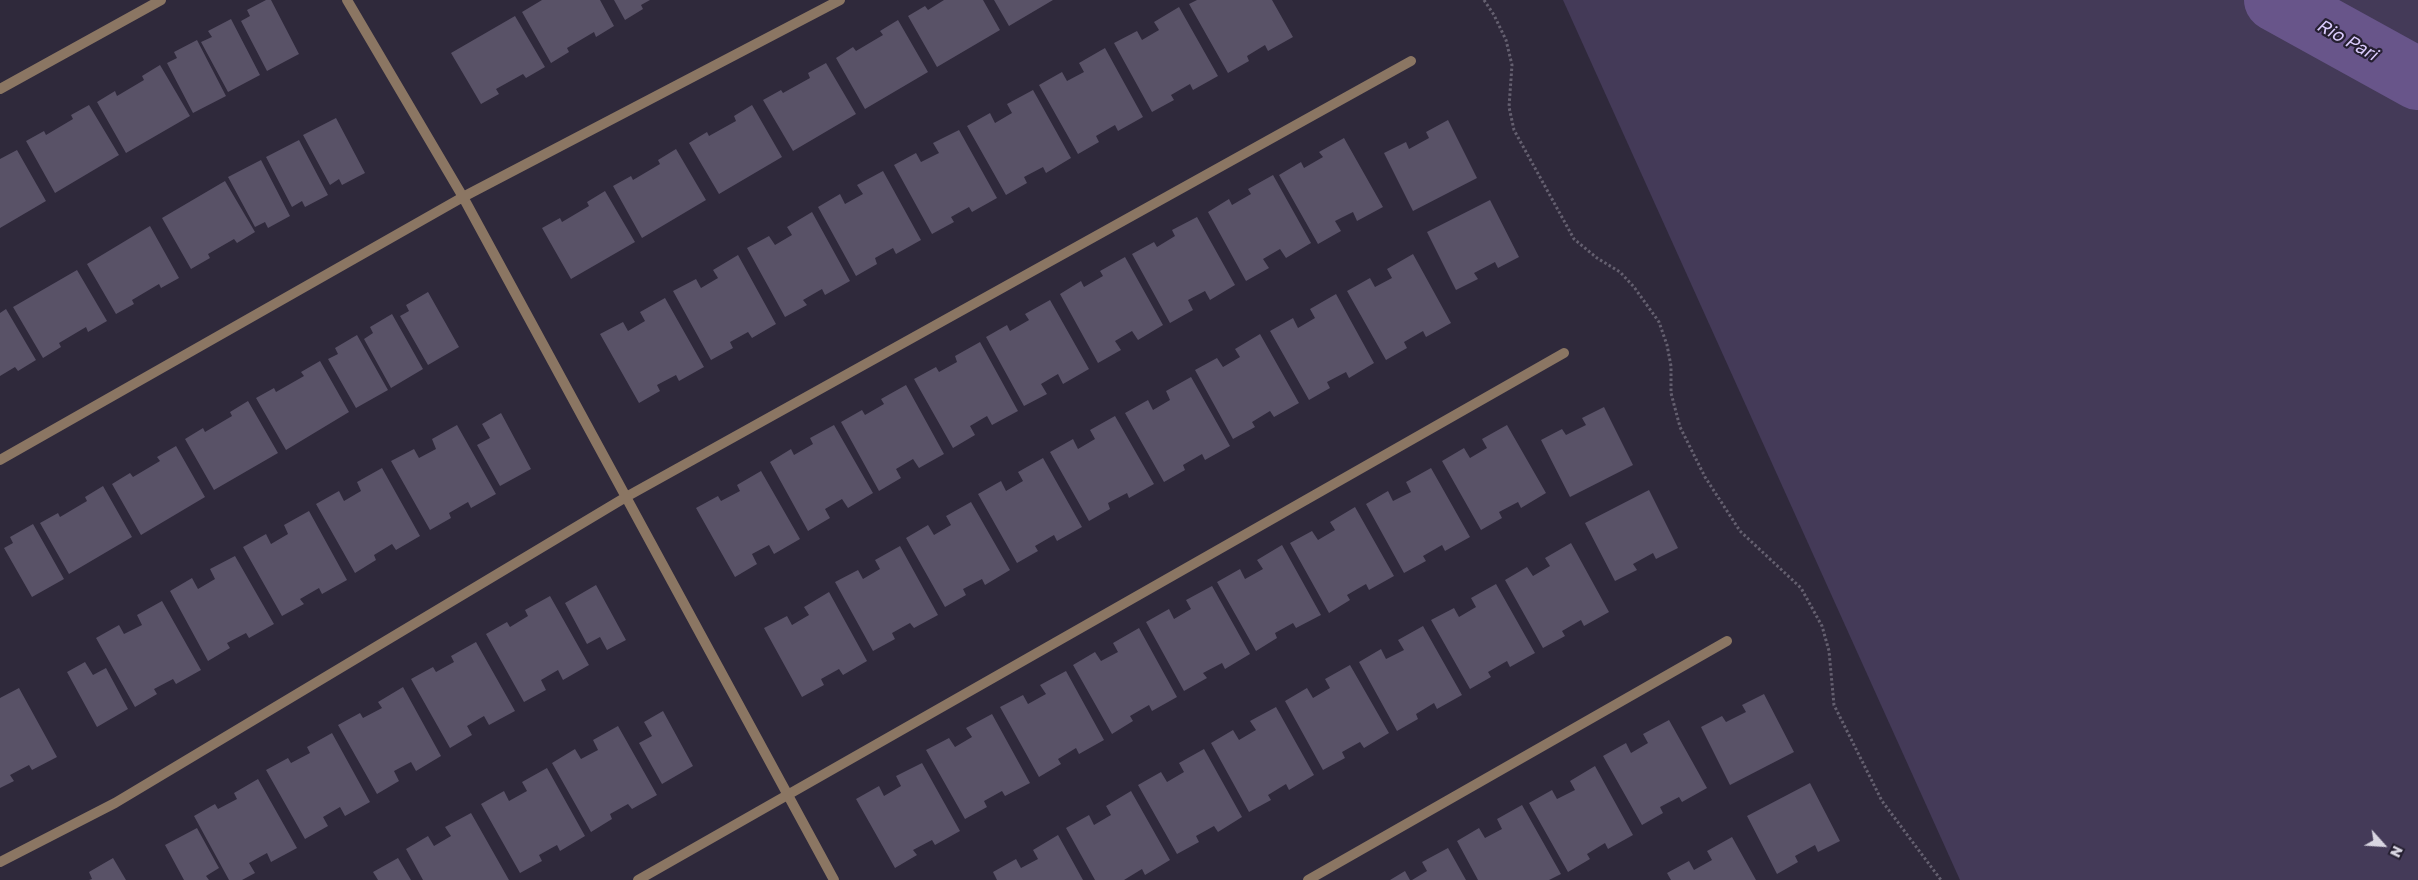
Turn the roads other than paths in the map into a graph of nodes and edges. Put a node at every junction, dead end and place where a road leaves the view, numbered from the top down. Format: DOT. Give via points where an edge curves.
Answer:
graph roads {
  1 [pos="162,0"];
  2 [pos="347,0"];
  3 [pos="840,0"];
  4 [pos="1411,61"];
  5 [pos="0,89"];
  6 [pos="463,197"];
  7 [pos="1564,353"];
  8 [pos="0,460"];
  9 [pos="626,498"];
  10 [pos="1727,641"];
  11 [pos="788,794"];
  12 [pos="0,862"];
  13 [pos="638,880"];
  14 [pos="834,880"];
  15 [pos="1308,880"];
  1 -- 5 [label="street"];
  2 -- 6 [label="street"];
  3 -- 6 [label="street"];
  4 -- 9 [label="street"];
  6 -- 8 [label="street"];
  6 -- 9 [label="street"];
  7 -- 11 [label="street"];
  9 -- 11 [label="street"];
  9 -- 12 [label="street" via="115,803"];
  10 -- 15 [label="street"];
  11 -- 13 [label="street"];
  11 -- 14 [label="street"];
}
